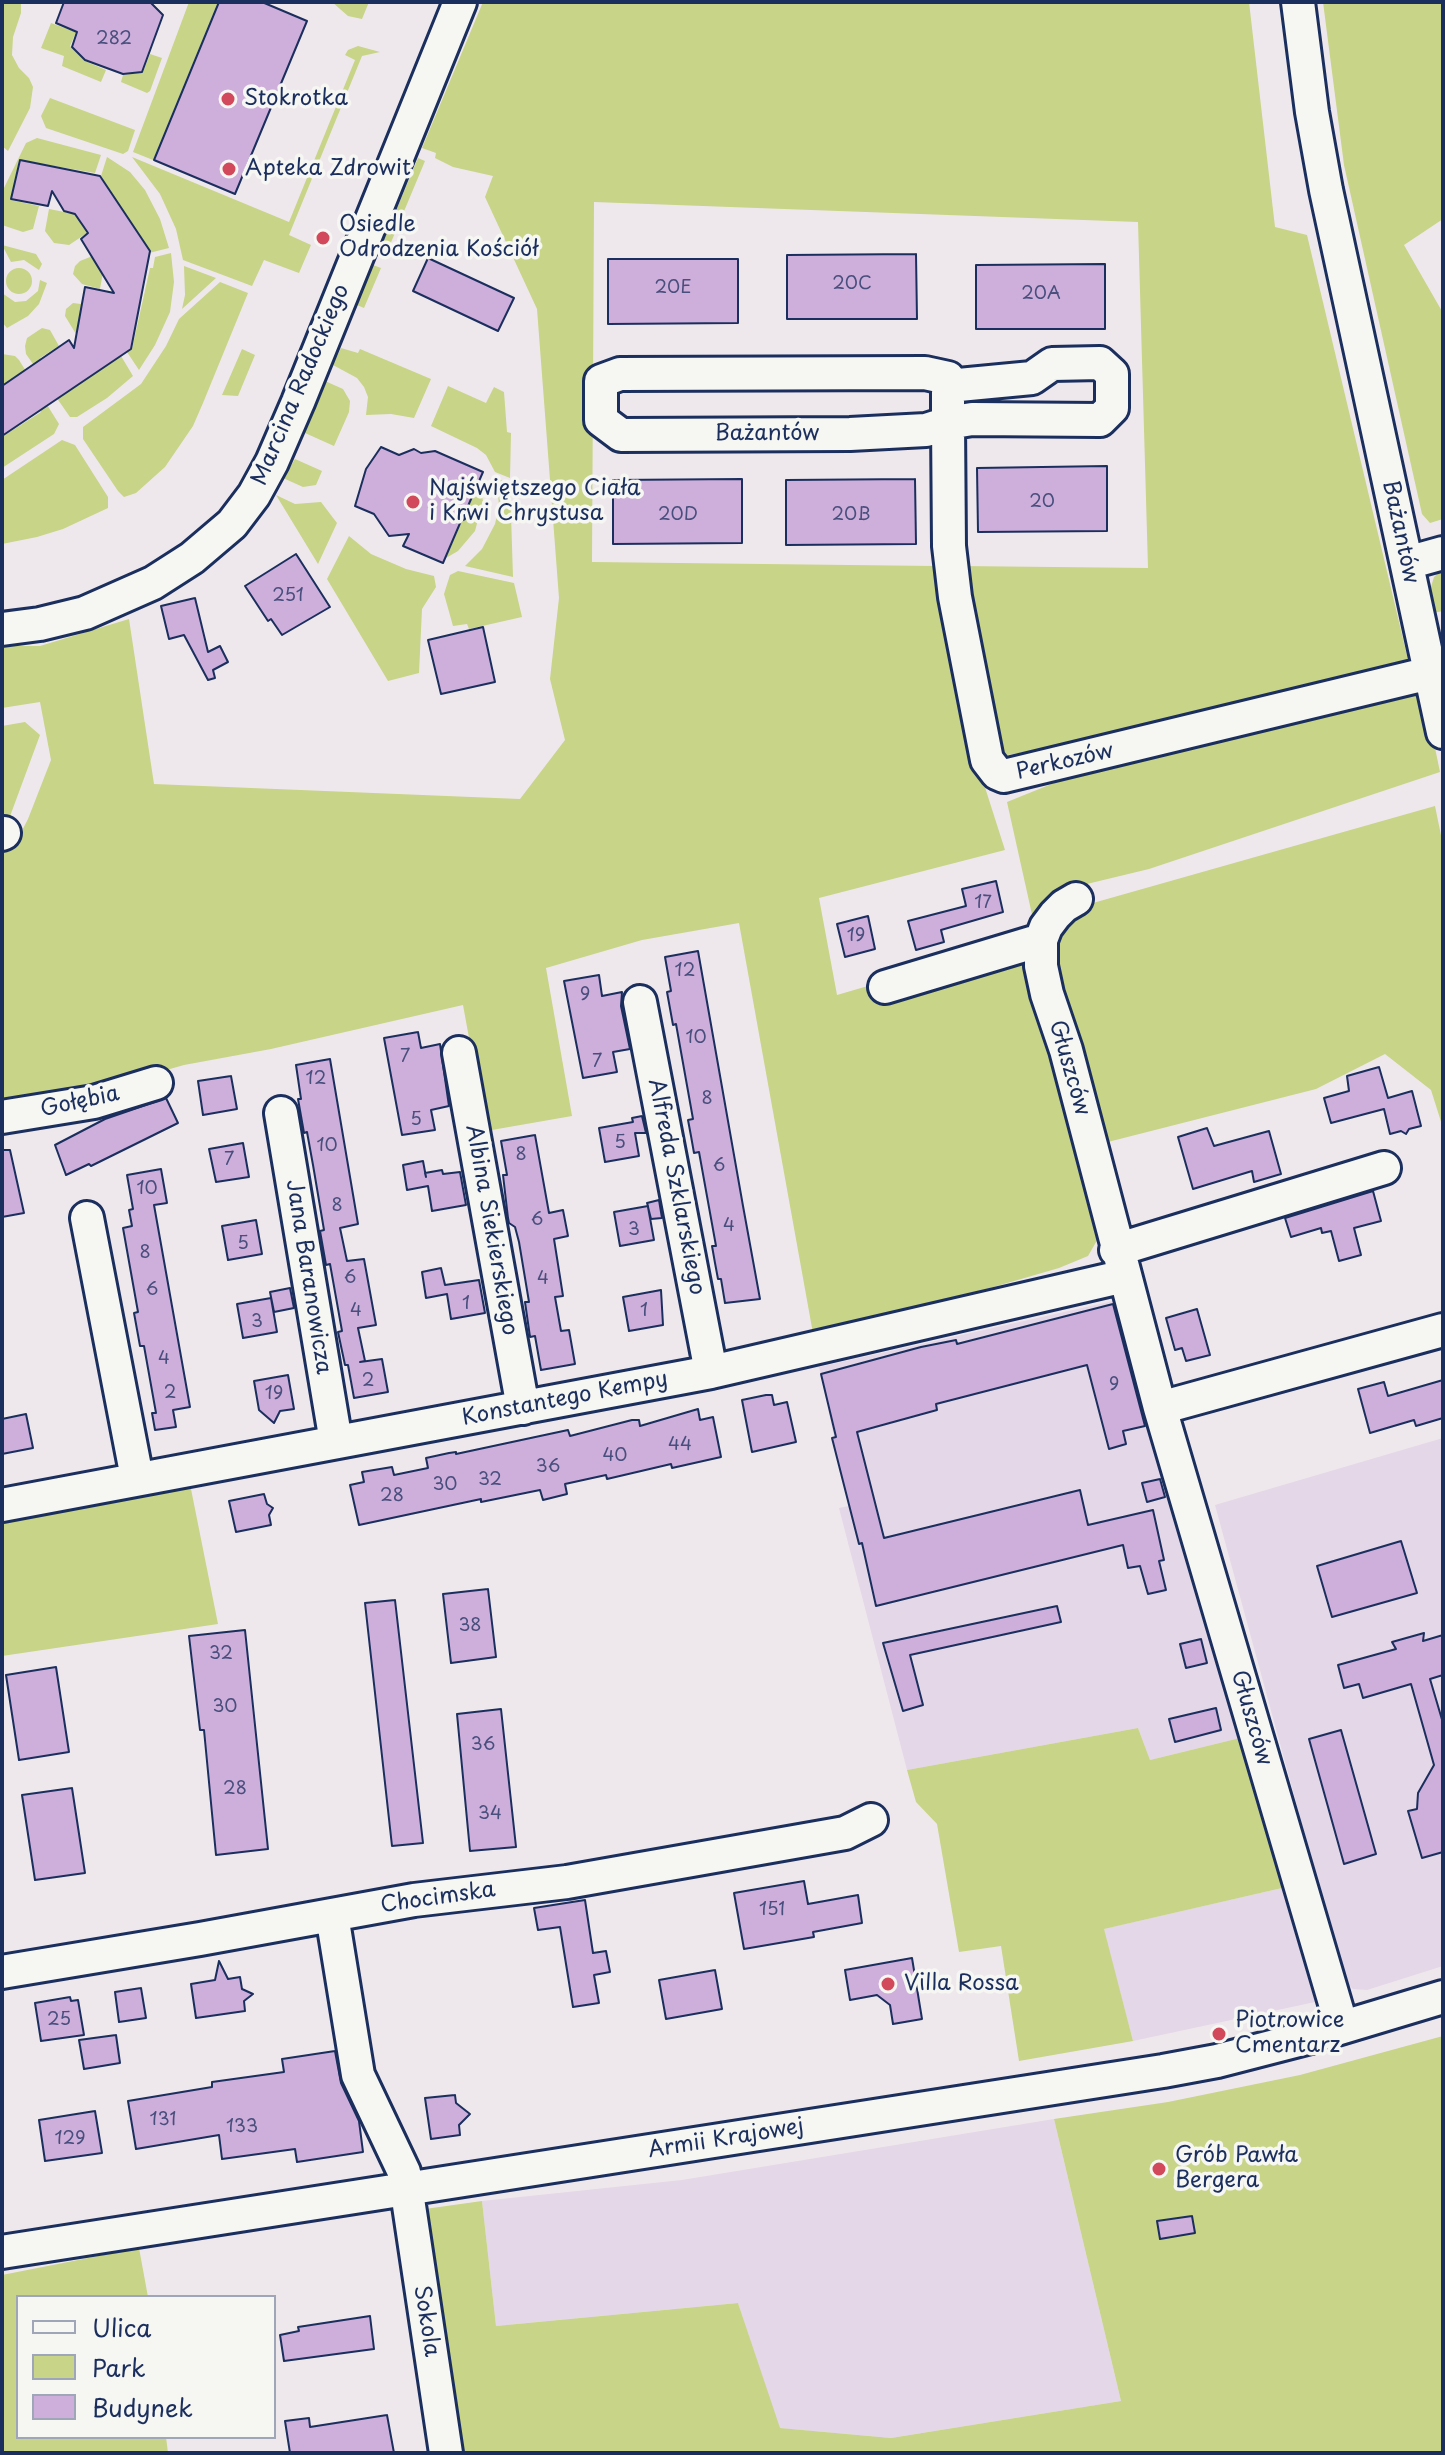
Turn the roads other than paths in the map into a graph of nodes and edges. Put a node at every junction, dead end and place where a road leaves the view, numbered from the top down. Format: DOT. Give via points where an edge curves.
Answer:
graph roads {
  1 [pos="460,2"];
  2 [pos="1298,2"];
  3 [pos="948,382"];
  4 [pos="948,423"];
  5 [pos="1443,553"];
  6 [pos="1407,563"];
  7 [pos="2,629"];
  8 [pos="1430,673"];
  9 [pos="1443,732"];
  10 [pos="1076,899"];
  11 [pos="1041,940"];
  12 [pos="885,987"];
  13 [pos="640,1002"];
  14 [pos="459,1053"];
  15 [pos="156,1083"];
  16 [pos="281,1113"];
  17 [pos="2,1117"];
  18 [pos="1384,1168"];
  19 [pos="87,1218"];
  20 [pos="1120,1263"];
  21 [pos="1443,1330"];
  22 [pos="711,1372"];
  23 [pos="523,1408"];
  24 [pos="1160,1408"];
  25 [pos="336,1442"];
  26 [pos="137,1478"];
  27 [pos="2,1505"];
  28 [pos="871,1820"];
  29 [pos="332,1915"];
  30 [pos="2,1972"];
  31 [pos="1443,1997"];
  32 [pos="1342,2027"];
  33 [pos="406,2189"];
  34 [pos="2,2252"];
  35 [pos="446,2453"];
  1 -- 7 [label="street, Marcina Radockiego" via="294,412 254,495 232,524 153,583 85,613"];
  2 -- 6 [label="street, Bażantów" via="1326,190"];
  3 -- 4 [label="street, Perkozów"];
  3 -- 4 [label="street, Bażantów" via="1032,378 1052,364 1100,363 1112,374 1112,408 1100,420"];
  3 -- 4 [label="street, Bażantów" via="925,373 620,374 601,381 601,420 621,435 850,434 926,430"];
  4 -- 8 [label="street, Perkozów" via="955,597 987,760 997,773 1012,775"];
  5 -- 6 [label="street"];
  6 -- 8 [label="street, Bażantów"];
  8 -- 9 [label="street, Bażantów"];
  10 -- 11 [label="street" via="1055,915"];
  11 -- 12 [label="street"];
  11 -- 20 [label="street, Głuszców" via="1047,994"];
  13 -- 22 [label="street, Alfreda Szklarskiego"];
  14 -- 23 [label="street, Albina Siekierskiego"];
  15 -- 17 [label="street, Gołębia" via="94,1102"];
  16 -- 25 [label="street, Jana Baranowicza"];
  18 -- 20 [label="street"];
  19 -- 26 [label="street"];
  20 -- 22 [label="street, Konstantego Kempy"];
  20 -- 24 [label="street, Głuszców"];
  21 -- 24 [label="street"];
  22 -- 23 [label="street, Konstantego Kempy"];
  23 -- 25 [label="street, Konstantego Kempy"];
  24 -- 32 [label="street, Głuszców"];
  25 -- 26 [label="street, Konstantego Kempy"];
  26 -- 27 [label="street, Konstantego Kempy"];
  28 -- 29 [label="street, Chocimska" via="830,1835 567,1882"];
  29 -- 30 [label="street, Chocimska"];
  29 -- 33 [label="street, Sokola" via="358,2075 404,2172"];
  31 -- 32 [label="street, Armii Krajowej"];
  32 -- 33 [label="street, Armii Krajowej" via="1163,2071"];
  33 -- 34 [label="street, Armii Krajowej"];
  33 -- 35 [label="street, Sokola"];
}
